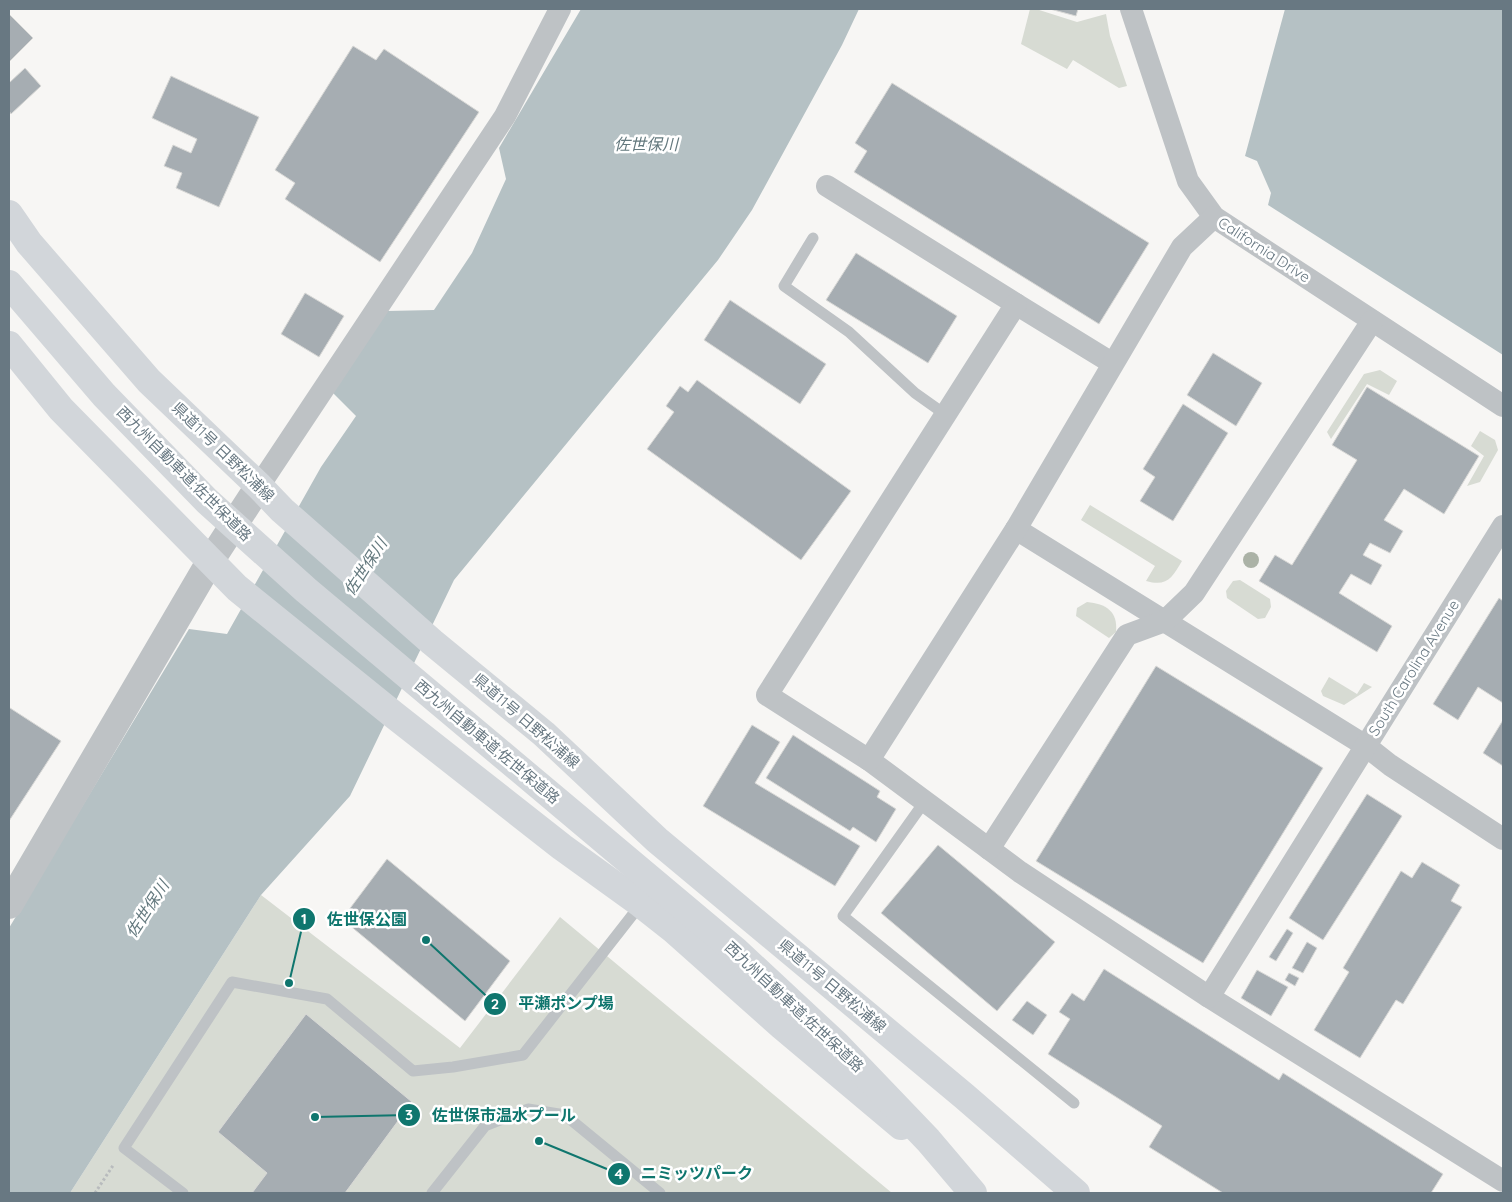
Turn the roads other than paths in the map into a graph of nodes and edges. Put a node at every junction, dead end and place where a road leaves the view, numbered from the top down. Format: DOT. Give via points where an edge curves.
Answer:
graph roads {
  1 [pos="560,9"];
  2 [pos="1131,9"];
  3 [pos="827,186"];
  4 [pos="9,214"];
  5 [pos="1214,217"];
  6 [pos="813,238"];
  7 [pos="9,284"];
  8 [pos="1016,304"];
  9 [pos="1372,321"];
  10 [pos="9,345"];
  11 [pos="1112,363"];
  12 [pos="1503,406"];
  13 [pos="946,415"];
  14 [pos="259,486"];
  15 [pos="1503,526"];
  16 [pos="1016,529"];
  17 [pos="211,560"];
  18 [pos="1165,621"];
  19 [pos="1366,746"];
  20 [pos="869,760"];
  21 [pos="925,802"];
  22 [pos="1503,839"];
  23 [pos="989,849"];
  24 [pos="10,902"];
  25 [pos="641,904"];
  26 [pos="1209,997"];
  27 [pos="1074,1103"];
  28 [pos="1503,1181"];
  29 [pos="183,1193"];
  30 [pos="432,1193"];
  31 [pos="660,1193"];
  32 [pos="973,1193"];
  33 [pos="981,1193"];
  34 [pos="1076,1193"];
  1 -- 14 [label="street" via="505,116"];
  2 -- 5 [label="street, California Drive" via="1188,181"];
  3 -- 8 [label="street"];
  4 -- 14 [label="main road, 県道11号 日野松浦線" via="28,243 149,381"];
  5 -- 9 [label="street, California Drive"];
  5 -- 11 [label="street" via="1182,247"];
  6 -- 13 [label="lane" via="784,286 849,332 915,393"];
  7 -- 32 [label="main road, 西九州自動車道;佐世保道路" via="104,395 207,501 321,603 736,951 836,1044 928,1140"];
  8 -- 11 [label="street"];
  8 -- 13 [label="street"];
  9 -- 12 [label="street, California Drive"];
  9 -- 18 [label="street" via="1194,593"];
  10 -- 17 [label="main road" via="61,408"];
  11 -- 16 [label="street"];
  13 -- 20 [label="street" via="767,695"];
  14 -- 17 [label="street"];
  14 -- 34 [label="main road, 県道11号 日野松浦線" via="432,642 544,734 657,840"];
  15 -- 19 [label="street, South Carolina Avenue"];
  16 -- 18 [label="street"];
  16 -- 20 [label="street"];
  17 -- 24 [label="street"];
  17 -- 25 [label="main road" via="238,588 394,715 562,847"];
  18 -- 19 [label="street"];
  18 -- 23 [label="street" via="1127,635"];
  19 -- 22 [label="street, South Carolina Avenue"];
  19 -- 26 [label="street"];
  20 -- 21 [label="street"];
  21 -- 23 [label="street"];
  21 -- 27 [label="lane" via="843,916"];
  23 -- 26 [label="street"];
  25 -- 29 [label="lane" via="523,1055 413,1071 327,999 232,982 124,1148"];
  25 -- 33 [label="main road"];
  26 -- 28 [label="street"];
  30 -- 31 [label="lane" via="485,1126 528,1108 565,1114"];
}
